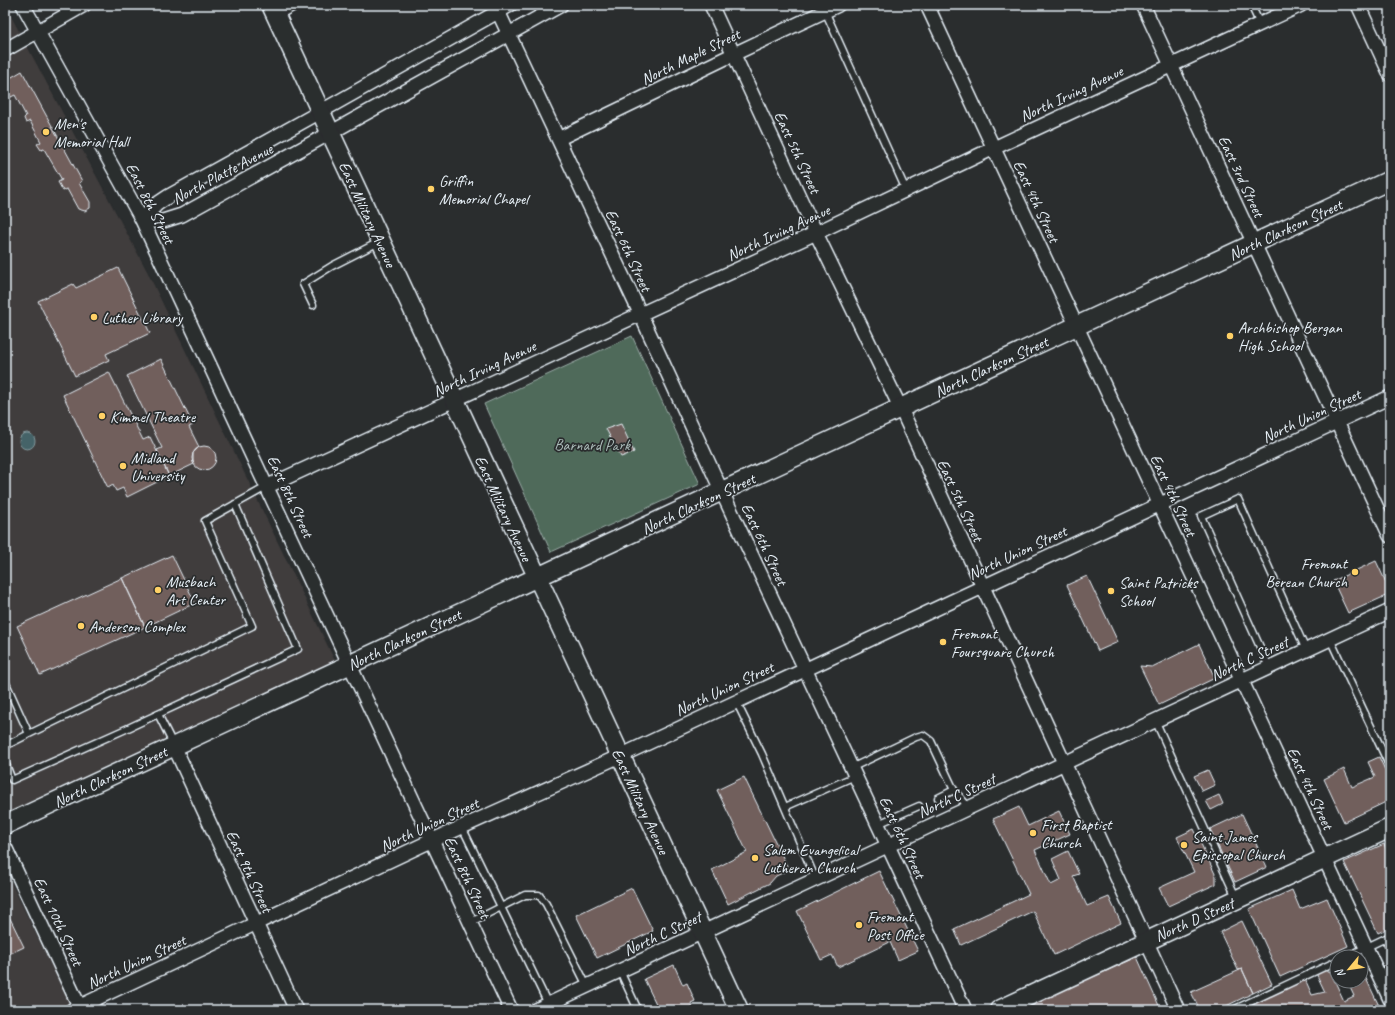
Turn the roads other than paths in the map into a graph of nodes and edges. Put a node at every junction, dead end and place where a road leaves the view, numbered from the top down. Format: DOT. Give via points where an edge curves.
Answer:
graph roads {
  1 [pos="24,5"];
  2 [pos="84,5"];
  3 [pos="298,5"];
  4 [pos="510,5"];
  5 [pos="561,5"];
  6 [pos="711,5"];
  7 [pos="838,5"];
  8 [pos="927,5"];
  9 [pos="1143,5"];
  10 [pos="1251,5"];
  11 [pos="1301,5"];
  12 [pos="1358,5"];
  13 [pos="497,8"];
  14 [pos="274,11"];
  15 [pos="825,11"];
  16 [pos="1260,24"];
  17 [pos="38,31"];
  18 [pos="509,34"];
  19 [pos="5,50"];
  20 [pos="734,54"];
  21 [pos="1171,65"];
  22 [pos="1390,74"];
  23 [pos="320,112"];
  24 [pos="331,134"];
  25 [pos="558,139"];
  26 [pos="994,148"];
  27 [pos="1390,180"];
  28 [pos="906,190"];
  29 [pos="142,220"];
  30 [pos="816,233"];
  31 [pos="381,241"];
  32 [pos="1254,243"];
  33 [pos="313,305"];
  34 [pos="640,313"];
  35 [pos="1077,326"];
  36 [pos="1390,397"];
  37 [pos="454,400"];
  38 [pos="901,409"];
  39 [pos="1337,422"];
  40 [pos="268,486"];
  41 [pos="722,492"];
  42 [pos="235,504"];
  43 [pos="1160,504"];
  44 [pos="1390,536"];
  45 [pos="537,578"];
  46 [pos="982,586"];
  47 [pos="1390,611"];
  48 [pos="1330,639"];
  49 [pos="1306,650"];
  50 [pos="350,664"];
  51 [pos="1270,667"];
  52 [pos="805,668"];
  53 [pos="1241,680"];
  54 [pos="5,681"];
  55 [pos="736,701"];
  56 [pos="158,714"];
  57 [pos="1155,720"];
  58 [pos="29,734"];
  59 [pos="5,746"];
  60 [pos="174,746"];
  61 [pos="620,756"];
  62 [pos="5,762"];
  63 [pos="1063,763"];
  64 [pos="1390,767"];
  65 [pos="853,772"];
  66 [pos="954,790"];
  67 [pos="938,798"];
  68 [pos="919,806"];
  69 [pos="785,807"];
  70 [pos="969,808"];
  71 [pos="878,824"];
  72 [pos="5,825"];
  73 [pos="462,827"];
  74 [pos="1390,828"];
  75 [pos="432,840"];
  76 [pos="888,846"];
  77 [pos="5,847"];
  78 [pos="1324,859"];
  79 [pos="816,880"];
  80 [pos="1237,899"];
  81 [pos="501,907"];
  82 [pos="470,922"];
  83 [pos="255,923"];
  84 [pos="703,933"];
  85 [pos="1390,936"];
  86 [pos="1146,940"];
  87 [pos="1366,947"];
  88 [pos="1362,949"];
  89 [pos="1329,965"];
  90 [pos="620,971"];
  91 [pos="587,986"];
  92 [pos="1390,999"];
  93 [pos="548,1004"];
  94 [pos="78,1009"];
  95 [pos="296,1010"];
  96 [pos="511,1010"];
  97 [pos="536,1010"];
  98 [pos="638,1010"];
  99 [pos="739,1010"];
  100 [pos="965,1010"];
  101 [pos="999,1010"];
  102 [pos="1178,1010"];
  103 [pos="1233,1010"];
  1 -- 17 [label="street, East 8th Street"];
  2 -- 17 [label="street"];
  3 -- 14 [label="lane"];
  4 -- 13 [label="street, North Platte Avenue"];
  5 -- 18 [label="street, North Platte Avenue"];
  6 -- 20 [label="street, East 5th Street"];
  7 -- 15 [label="street, North Maple Street"];
  8 -- 26 [label="street, East 4th Street"];
  9 -- 21 [label="street, East 3rd Street"];
  10 -- 16 [label="lane"];
  11 -- 16 [label="street, North Irving Avenue"];
  12 -- 22 [label="street"];
  13 -- 18 [label="street, East 6th Street"];
  13 -- 23 [label="street, North Platte Avenue"];
  14 -- 23 [label="main road, East Military Avenue"];
  15 -- 20 [label="street, North Maple Street"];
  15 -- 28 [label="lane"];
  16 -- 21 [label="street, North Irving Avenue"];
  17 -- 19 [label="street"];
  17 -- 29 [label="street, East 8th Street"];
  18 -- 24 [label="street, North Platte Avenue"];
  18 -- 25 [label="street, East 6th Street"];
  20 -- 25 [label="street, North Maple Street"];
  20 -- 30 [label="street, East 5th Street"];
  21 -- 26 [label="street, North Irving Avenue"];
  21 -- 32 [label="street, East 3rd Street"];
  23 -- 24 [label="main road, East Military Avenue"];
  23 -- 29 [label="street, North Platte Avenue" via="169,196"];
  24 -- 29 [label="street, North Platte Avenue" via="182,215 163,221"];
  24 -- 31 [label="main road, East Military Avenue"];
  25 -- 34 [label="street, East 6th Street"];
  26 -- 28 [label="street, North Irving Avenue"];
  26 -- 35 [label="street, East 4th Street"];
  27 -- 32 [label="main road, North Clarkson Street"];
  28 -- 30 [label="street, North Irving Avenue"];
  29 -- 40 [label="street, East 8th Street"];
  30 -- 34 [label="street, North Irving Avenue"];
  30 -- 38 [label="street, East 5th Street"];
  31 -- 33 [label="lane" via="302,284"];
  31 -- 37 [label="main road, East Military Avenue"];
  32 -- 35 [label="main road, North Clarkson Street"];
  32 -- 39 [label="street, East 3rd Street"];
  34 -- 37 [label="street, North Irving Avenue"];
  34 -- 41 [label="street, East 6th Street"];
  35 -- 38 [label="main road, North Clarkson Street"];
  35 -- 43 [label="street, East 4th Street"];
  36 -- 39 [label="street, North Union Street"];
  37 -- 40 [label="street, North Irving Avenue"];
  37 -- 45 [label="main road, East Military Avenue"];
  38 -- 41 [label="main road, North Clarkson Street"];
  38 -- 46 [label="street, East 5th Street"];
  39 -- 43 [label="street, North Union Street"];
  39 -- 44 [label="street, East 3rd Street"];
  40 -- 42 [label="lane"];
  40 -- 50 [label="street, East 8th Street"];
  41 -- 45 [label="main road, North Clarkson Street"];
  41 -- 52 [label="street, East 6th Street"];
  42 -- 56 [label="lane" via="298,649"];
  42 -- 58 [label="lane" via="205,521 252,626"];
  43 -- 46 [label="street, North Union Street"];
  43 -- 53 [label="street, East 4th Street"];
  45 -- 50 [label="main road, North Clarkson Street"];
  45 -- 61 [label="main road, East Military Avenue"];
  46 -- 52 [label="street, North Union Street"];
  46 -- 63 [label="street, East 5th Street"];
  47 -- 48 [label="street, North C Street"];
  48 -- 49 [label="street, North C Street"];
  48 -- 64 [label="lane"];
  49 -- 51 [label="street, North C Street"];
  49 -- 51 [label="lane" via="1238,499 1201,516"];
  50 -- 60 [label="main road, North Clarkson Street"];
  50 -- 75 [label="street, East 8th Street"];
  51 -- 53 [label="street, North C Street"];
  52 -- 55 [label="street, North Union Street"];
  52 -- 65 [label="street, East 6th Street"];
  53 -- 57 [label="street, North C Street"];
  53 -- 78 [label="street, East 4th Street"];
  54 -- 58 [label="lane"];
  55 -- 61 [label="street, North Union Street"];
  55 -- 69 [label="lane"];
  56 -- 60 [label="lane"];
  56 -- 62 [label="lane" via="12,780"];
  57 -- 63 [label="street, North C Street"];
  57 -- 80 [label="lane"];
  58 -- 59 [label="lane"];
  60 -- 72 [label="main road, North Clarkson Street"];
  60 -- 83 [label="street, East 9th Street"];
  61 -- 73 [label="street, North Union Street"];
  61 -- 84 [label="main road, East Military Avenue"];
  63 -- 70 [label="street, North C Street"];
  63 -- 86 [label="street, East 5th Street"];
  65 -- 66 [label="lane" via="923,735 936,748"];
  65 -- 69 [label="lane"];
  65 -- 71 [label="street, East 6th Street"];
  66 -- 67 [label="lane"];
  66 -- 70 [label="lane"];
  68 -- 71 [label="lane"];
  69 -- 79 [label="lane"];
  70 -- 76 [label="street, North C Street"];
  71 -- 76 [label="street, East 6th Street"];
  73 -- 75 [label="street, North Union Street"];
  73 -- 81 [label="lane"];
  74 -- 78 [label="main road, North D Street"];
  75 -- 82 [label="street, East 8th Street"];
  75 -- 83 [label="street, North Union Street"];
  76 -- 79 [label="street, North C Street"];
  76 -- 100 [label="street, East 6th Street"];
  77 -- 94 [label="street, East 10th Street"];
  78 -- 80 [label="main road, North D Street"];
  78 -- 87 [label="street, East 4th Street"];
  79 -- 84 [label="street, North C Street"];
  80 -- 86 [label="main road, North D Street"];
  81 -- 82 [label="lane"];
  81 -- 91 [label="lane" via="525,895 539,895"];
  81 -- 93 [label="lane"];
  82 -- 96 [label="street, East 8th Street"];
  83 -- 94 [label="street, North Union Street"];
  83 -- 95 [label="street, East 9th Street"];
  84 -- 90 [label="street, North C Street"];
  84 -- 99 [label="main road, East Military Avenue"];
  85 -- 87 [label="lane"];
  86 -- 101 [label="main road, North D Street"];
  86 -- 102 [label="street, East 5th Street"];
  87 -- 88 [label="lane"];
  87 -- 92 [label="street, East 4th Street"];
  89 -- 103 [label="lane"];
  90 -- 91 [label="street, North C Street"];
  90 -- 98 [label="lane"];
  91 -- 93 [label="street, North C Street"];
  93 -- 97 [label="street, North C Street"];
}
